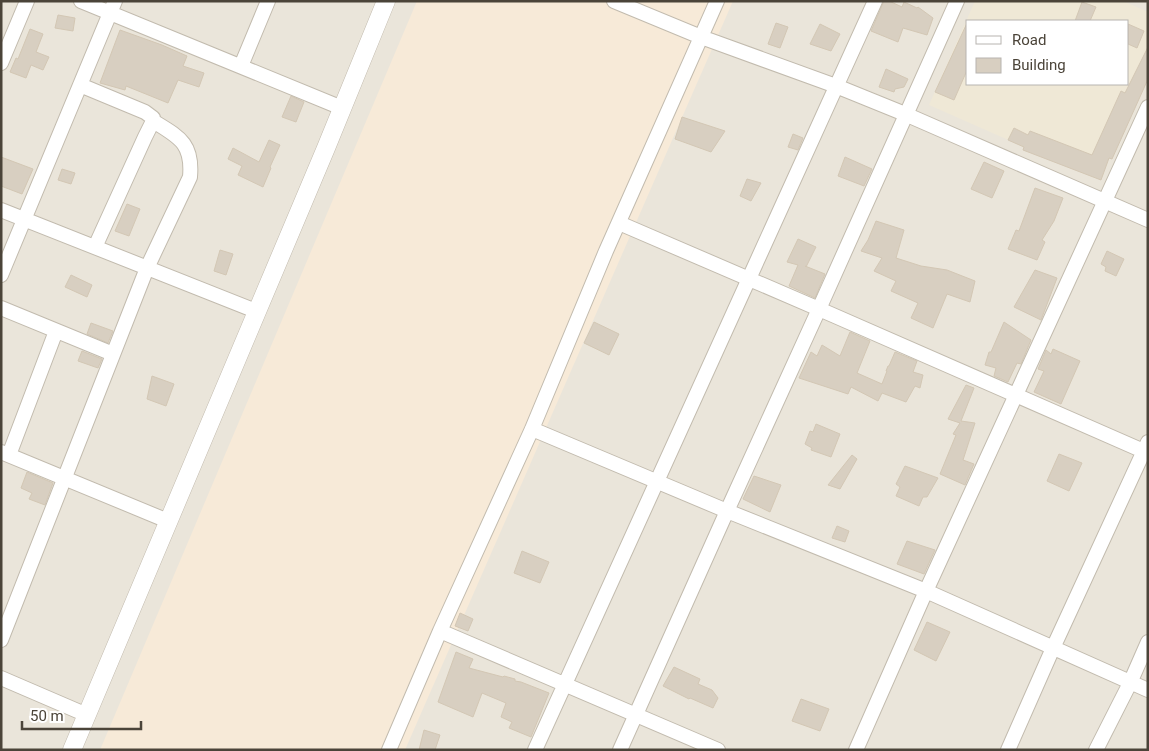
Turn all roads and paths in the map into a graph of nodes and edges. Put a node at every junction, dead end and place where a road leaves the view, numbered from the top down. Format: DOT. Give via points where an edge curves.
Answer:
graph roads {
  1 [pos="28,1"];
  2 [pos="81,1"];
  3 [pos="268,1"];
  4 [pos="386,1"];
  5 [pos="614,1"];
  6 [pos="717,1"];
  7 [pos="875,1"];
  8 [pos="957,1"];
  9 [pos="113,7"];
  10 [pos="702,37"];
  11 [pos="1,63"];
  12 [pos="241,66"];
  13 [pos="80,86"];
  14 [pos="836,86"];
  15 [pos="1148,107"];
  16 [pos="342,108"];
  17 [pos="906,114"];
  18 [pos="153,121"];
  19 [pos="1105,202"];
  20 [pos="1,210"];
  21 [pos="24,219"];
  22 [pos="1148,220"];
  23 [pos="619,223"];
  24 [pos="95,247"];
  25 [pos="147,268"];
  26 [pos="1,275"];
  27 [pos="748,278"];
  28 [pos="1,308"];
  29 [pos="819,309"];
  30 [pos="256,311"];
  31 [pos="56,330"];
  32 [pos="113,354"];
  33 [pos="1016,396"];
  34 [pos="532,429"];
  35 [pos="1146,449"];
  36 [pos="5,453"];
  37 [pos="65,478"];
  38 [pos="656,481"];
  39 [pos="726,511"];
  40 [pos="168,521"];
  41 [pos="926,591"];
  42 [pos="440,631"];
  43 [pos="1,640"];
  44 [pos="1148,642"];
  45 [pos="1053,648"];
  46 [pos="1,678"];
  47 [pos="1130,683"];
  48 [pos="565,684"];
  49 [pos="1148,690"];
  50 [pos="87,715"];
  51 [pos="636,715"];
  52 [pos="72,750"];
  53 [pos="389,750"];
  54 [pos="535,750"];
  55 [pos="620,750"];
  56 [pos="718,750"];
  57 [pos="856,750"];
  58 [pos="1008,750"];
  59 [pos="1096,750"];
  1 -- 11 [label="street"];
  2 -- 9 [label="street"];
  3 -- 12 [label="street"];
  4 -- 16 [label="street"];
  5 -- 10 [label="street"];
  6 -- 10 [label="street"];
  7 -- 14 [label="street"];
  8 -- 17 [label="street"];
  9 -- 12 [label="street"];
  9 -- 13 [label="street"];
  10 -- 14 [label="street"];
  10 -- 23 [label="street"];
  12 -- 16 [label="street"];
  13 -- 18 [label="street" via="146,112"];
  13 -- 21 [label="street"];
  14 -- 17 [label="street"];
  14 -- 27 [label="street"];
  15 -- 19 [label="street"];
  16 -- 30 [label="street"];
  17 -- 19 [label="street"];
  17 -- 29 [label="street"];
  18 -- 24 [label="street"];
  18 -- 25 [label="street" via="180,138 191,162 190,177"];
  19 -- 22 [label="street"];
  19 -- 33 [label="street"];
  20 -- 21 [label="street"];
  21 -- 24 [label="street"];
  21 -- 26 [label="street"];
  23 -- 27 [label="street"];
  23 -- 34 [label="street"];
  24 -- 25 [label="street"];
  25 -- 30 [label="street"];
  25 -- 32 [label="street"];
  27 -- 29 [label="street"];
  27 -- 38 [label="street"];
  28 -- 31 [label="street"];
  29 -- 33 [label="street"];
  29 -- 39 [label="street"];
  30 -- 40 [label="street"];
  31 -- 32 [label="street"];
  31 -- 36 [label="street"];
  32 -- 37 [label="street"];
  33 -- 35 [label="street"];
  33 -- 41 [label="street"];
  34 -- 38 [label="street"];
  34 -- 42 [label="street"];
  35 -- 45 [label="street"];
  36 -- 37 [label="street"];
  37 -- 40 [label="street"];
  37 -- 43 [label="street"];
  38 -- 39 [label="street"];
  38 -- 48 [label="street"];
  39 -- 41 [label="street"];
  39 -- 51 [label="street"];
  40 -- 50 [label="street"];
  41 -- 45 [label="street"];
  41 -- 57 [label="street"];
  42 -- 48 [label="street"];
  42 -- 53 [label="street"];
  44 -- 47 [label="street"];
  45 -- 47 [label="street"];
  45 -- 58 [label="street"];
  46 -- 50 [label="street"];
  47 -- 49 [label="street"];
  47 -- 59 [label="street"];
  48 -- 51 [label="street"];
  48 -- 54 [label="street"];
  50 -- 52 [label="street"];
  51 -- 55 [label="street"];
  51 -- 56 [label="street"];
}
